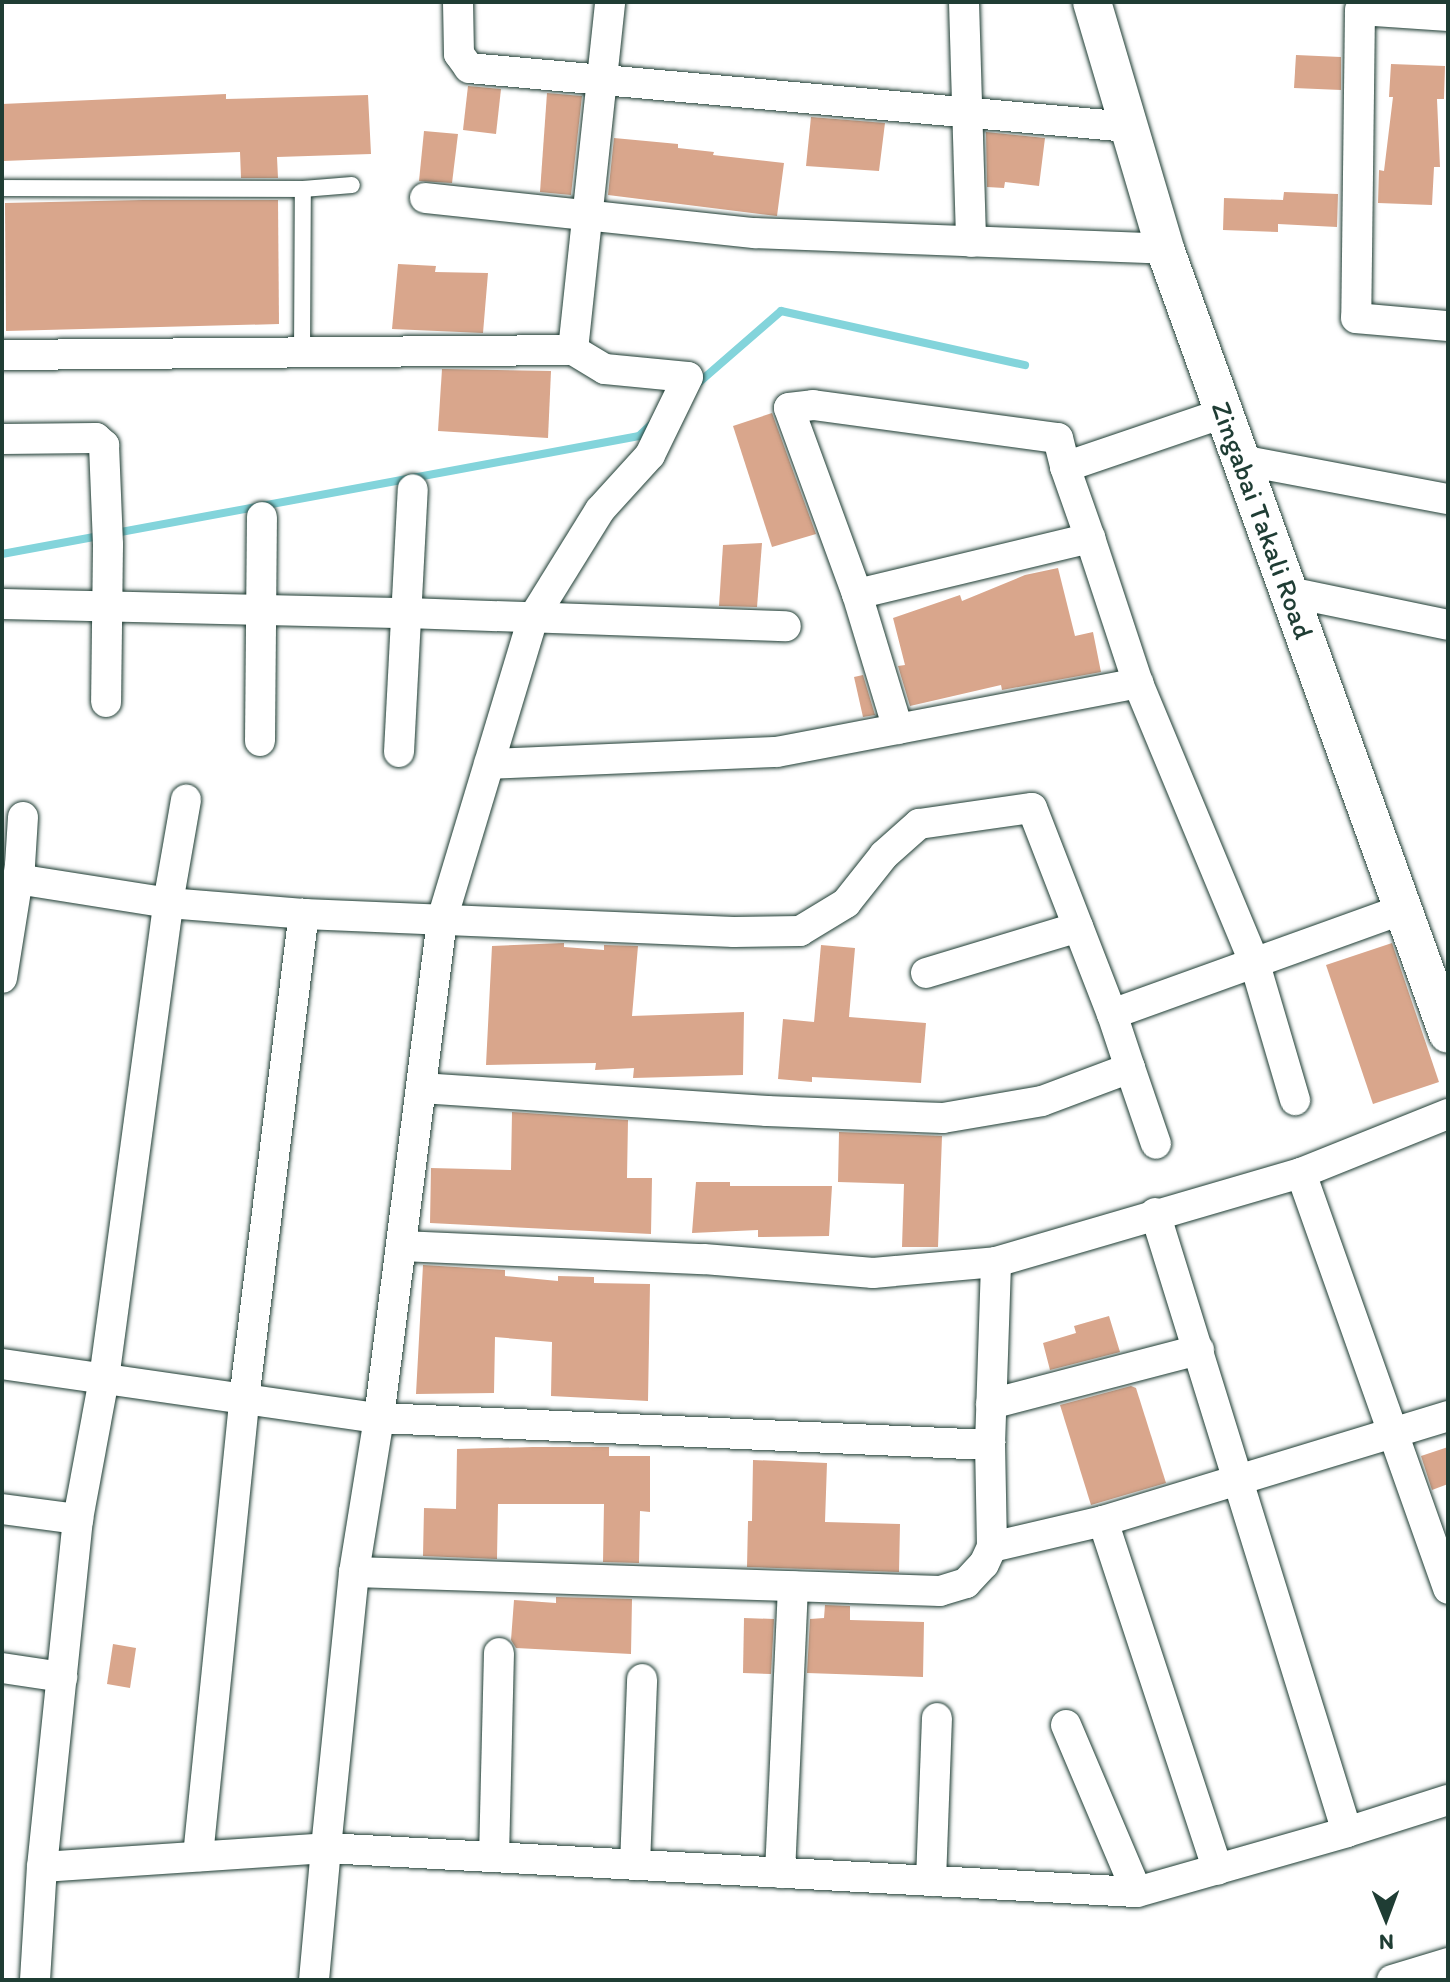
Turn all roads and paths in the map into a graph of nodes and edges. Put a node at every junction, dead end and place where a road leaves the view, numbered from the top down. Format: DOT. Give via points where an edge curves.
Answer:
graph roads {
  1 [pos="458,2"];
  2 [pos="610,2"];
  3 [pos="964,2"];
  4 [pos="1092,2"];
  5 [pos="1355,6"];
  6 [pos="1448,16"];
  7 [pos="600,82"];
  8 [pos="969,115"];
  9 [pos="1129,127"];
  10 [pos="352,185"];
  11 [pos="2,188"];
  12 [pos="303,189"];
  13 [pos="425,198"];
  14 [pos="585,217"];
  15 [pos="971,242"];
  16 [pos="1165,249"];
  17 [pos="1448,326"];
  18 [pos="573,350"];
  19 [pos="302,354"];
  20 [pos="2,355"];
  21 [pos="1224,413"];
  22 [pos="2,439"];
  23 [pos="1241,460"];
  24 [pos="1065,467"];
  25 [pos="413,489"];
  26 [pos="1448,499"];
  27 [pos="262,517"];
  28 [pos="1090,538"];
  29 [pos="1289,592"];
  30 [pos="857,594"];
  31 [pos="2,604"];
  32 [pos="108,606"];
  33 [pos="261,609"];
  34 [pos="407,613"];
  35 [pos="533,618"];
  36 [pos="1448,625"];
  37 [pos="786,626"];
  38 [pos="1138,683"];
  39 [pos="106,702"];
  40 [pos="898,729"];
  41 [pos="260,741"];
  42 [pos="399,752"];
  43 [pos="489,764"];
  44 [pos="186,800"];
  45 [pos="23,817"];
  46 [pos="17,879"];
  47 [pos="168,903"];
  48 [pos="1403,909"];
  49 [pos="304,914"];
  50 [pos="442,920"];
  51 [pos="1078,927"];
  52 [pos="1255,964"];
  53 [pos="926,973"];
  54 [pos="2,978"];
  55 [pos="1112,1014"];
  56 [pos="1448,1034"];
  57 [pos="1130,1068"];
  58 [pos="421,1088"];
  59 [pos="1295,1100"];
  60 [pos="1448,1114"];
  61 [pos="1156,1144"];
  62 [pos="1301,1173"];
  63 [pos="1155,1213"];
  64 [pos="401,1246"];
  65 [pos="996,1262"];
  66 [pos="1199,1350"];
  67 [pos="2,1364"];
  68 [pos="104,1379"];
  69 [pos="244,1400"];
  70 [pos="991,1404"];
  71 [pos="1448,1416"];
  72 [pos="379,1418"];
  73 [pos="1396,1434"];
  74 [pos="990,1445"];
  75 [pos="1241,1481"];
  76 [pos="2,1509"];
  77 [pos="78,1519"];
  78 [pos="1103,1521"];
  79 [pos="992,1547"];
  80 [pos="354,1572"];
  81 [pos="793,1586"];
  82 [pos="1448,1589"];
  83 [pos="499,1653"];
  84 [pos="2,1668"];
  85 [pos="62,1677"];
  86 [pos="642,1679"];
  87 [pos="937,1718"];
  88 [pos="1066,1725"];
  89 [pos="1448,1800"];
  90 [pos="1347,1832"];
  91 [pos="326,1848"];
  92 [pos="198,1856"];
  93 [pos="494,1857"];
  94 [pos="635,1865"];
  95 [pos="42,1867"];
  96 [pos="1218,1870"];
  97 [pos="780,1873"];
  98 [pos="931,1881"];
  99 [pos="1137,1892"];
  100 [pos="1448,1963"];
  101 [pos="35,1980"];
  102 [pos="314,1980"];
  103 [pos="1392,1980"];
  1 -- 7 [label="street" via="459,54 469,68"];
  2 -- 7 [label="street"];
  3 -- 8 [label="street"];
  4 -- 9 [label="street, Zingabai Takali Road"];
  5 -- 6 [label="street"];
  5 -- 17 [label="street" via="1356,318"];
  7 -- 8 [label="street"];
  7 -- 14 [label="street"];
  8 -- 9 [label="street"];
  8 -- 15 [label="street"];
  9 -- 16 [label="street, Zingabai Takali Road"];
  10 -- 12 [label="lane"];
  11 -- 12 [label="lane"];
  12 -- 19 [label="lane"];
  13 -- 14 [label="street"];
  14 -- 15 [label="street" via="755,233"];
  14 -- 18 [label="street"];
  15 -- 16 [label="street"];
  16 -- 21 [label="street, Zingabai Takali Road"];
  18 -- 19 [label="street"];
  18 -- 35 [label="street" via="605,369 688,377 650,455 600,510"];
  19 -- 20 [label="street"];
  21 -- 23 [label="street, Zingabai Takali Road"];
  21 -- 24 [label="street"];
  22 -- 32 [label="street" via="96,438 104,445"];
  23 -- 26 [label="street"];
  23 -- 29 [label="street, Zingabai Takali Road"];
  24 -- 28 [label="street"];
  24 -- 30 [label="street" via="1058,438 813,405 789,408"];
  25 -- 34 [label="street"];
  27 -- 33 [label="street"];
  28 -- 30 [label="street"];
  28 -- 38 [label="street"];
  29 -- 36 [label="street"];
  29 -- 48 [label="street, Zingabai Takali Road"];
  30 -- 40 [label="street"];
  31 -- 32 [label="street"];
  32 -- 33 [label="street"];
  32 -- 39 [label="street"];
  33 -- 34 [label="street"];
  33 -- 41 [label="street"];
  34 -- 35 [label="street"];
  34 -- 42 [label="street"];
  35 -- 37 [label="street"];
  35 -- 43 [label="street"];
  38 -- 40 [label="street"];
  38 -- 52 [label="street"];
  40 -- 43 [label="street" via="777,752"];
  43 -- 50 [label="street"];
  44 -- 47 [label="street"];
  45 -- 46 [label="street"];
  46 -- 47 [label="street"];
  46 -- 54 [label="street"];
  47 -- 49 [label="street"];
  47 -- 68 [label="street"];
  48 -- 52 [label="street"];
  48 -- 56 [label="street, Zingabai Takali Road"];
  49 -- 50 [label="street"];
  49 -- 69 [label="street"];
  50 -- 51 [label="street" via="800,931 846,903 884,855 919,824 1032,808"];
  50 -- 58 [label="street"];
  51 -- 53 [label="street"];
  51 -- 55 [label="street"];
  52 -- 55 [label="street"];
  52 -- 59 [label="street"];
  55 -- 57 [label="street"];
  57 -- 58 [label="street" via="1042,1101 943,1118"];
  57 -- 61 [label="street"];
  58 -- 64 [label="street"];
  60 -- 62 [label="street"];
  62 -- 63 [label="street"];
  62 -- 73 [label="street"];
  63 -- 65 [label="street"];
  63 -- 66 [label="street"];
  64 -- 65 [label="street" via="704,1259 873,1273"];
  64 -- 72 [label="street"];
  65 -- 70 [label="street"];
  66 -- 70 [label="street"];
  66 -- 75 [label="street"];
  67 -- 68 [label="street"];
  68 -- 69 [label="street"];
  68 -- 77 [label="street"];
  69 -- 72 [label="street"];
  69 -- 92 [label="street"];
  70 -- 74 [label="street"];
  71 -- 73 [label="street"];
  72 -- 74 [label="street"];
  72 -- 80 [label="street"];
  73 -- 75 [label="street"];
  73 -- 82 [label="street"];
  74 -- 79 [label="street"];
  75 -- 78 [label="street"];
  75 -- 90 [label="street"];
  76 -- 77 [label="street"];
  77 -- 85 [label="street"];
  78 -- 79 [label="street"];
  78 -- 96 [label="street"];
  79 -- 81 [label="street" via="966,1583 940,1591"];
  80 -- 81 [label="street"];
  80 -- 91 [label="street"];
  81 -- 97 [label="street"];
  83 -- 93 [label="street"];
  84 -- 85 [label="street"];
  85 -- 95 [label="street"];
  86 -- 94 [label="street"];
  87 -- 98 [label="street"];
  88 -- 99 [label="street"];
  89 -- 90 [label="street"];
  90 -- 96 [label="street"];
  91 -- 92 [label="street"];
  91 -- 93 [label="street"];
  91 -- 102 [label="street"];
  92 -- 95 [label="street"];
  93 -- 94 [label="street"];
  94 -- 97 [label="street"];
  95 -- 101 [label="street"];
  96 -- 99 [label="street"];
  97 -- 98 [label="street"];
  98 -- 99 [label="street"];
  100 -- 103 [label="street"];
}
